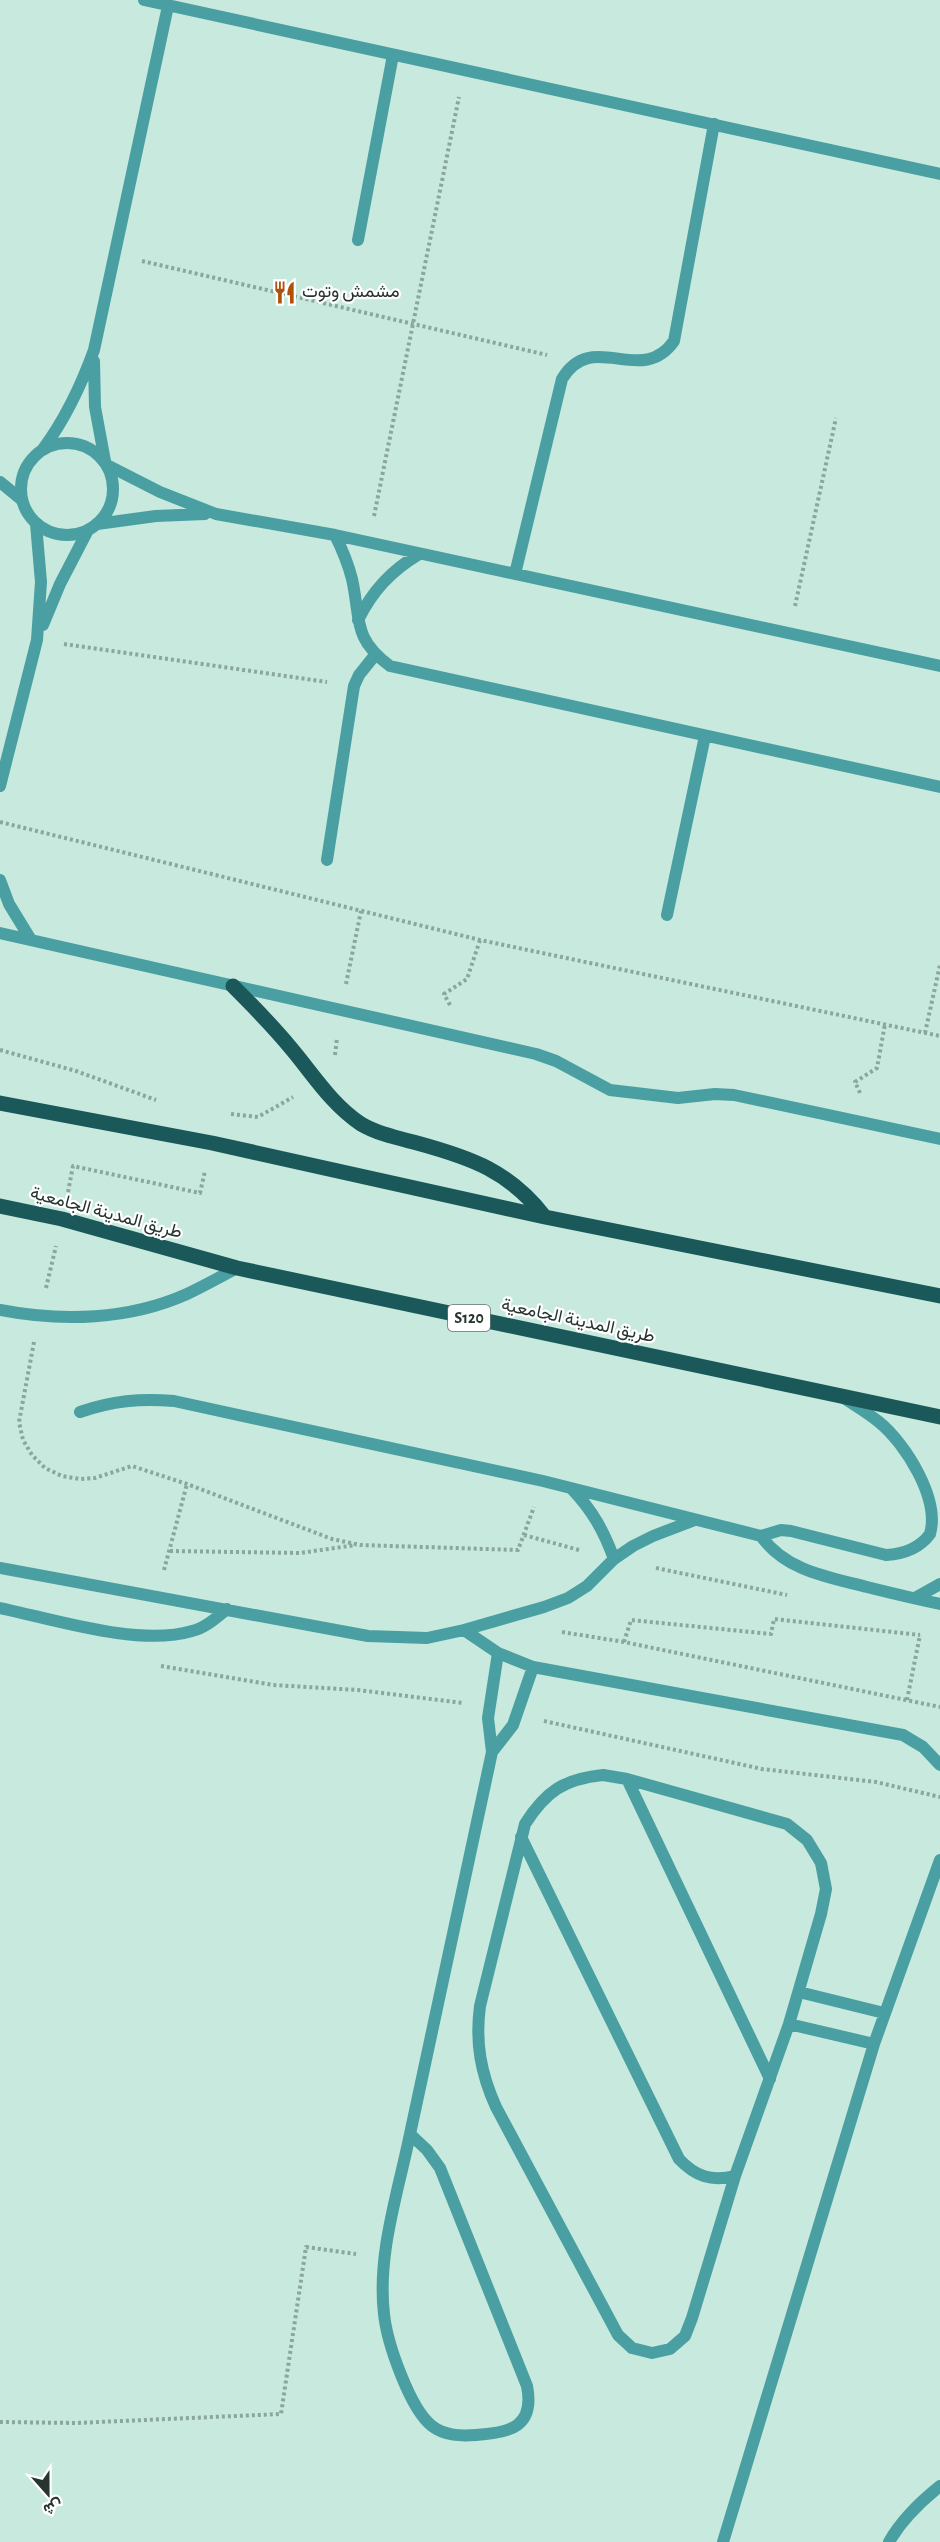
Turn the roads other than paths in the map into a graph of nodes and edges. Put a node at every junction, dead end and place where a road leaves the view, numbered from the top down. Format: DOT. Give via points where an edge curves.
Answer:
graph roads {
  1 [pos="144,0"];
  2 [pos="168,6"];
  3 [pos="393,55"];
  4 [pos="714,124"];
  5 [pos="940,174"];
  6 [pos="358,240"];
  7 [pos="94,350"];
  8 [pos="43,449"];
  9 [pos="106,463"];
  10 [pos="0,482"];
  11 [pos="22,500"];
  12 [pos="216,514"];
  13 [pos="36,524"];
  14 [pos="92,527"];
  15 [pos="335,535"];
  16 [pos="419,554"];
  17 [pos="515,574"];
  18 [pos="357,621"];
  19 [pos="37,640"];
  20 [pos="375,655"];
  21 [pos="940,666"];
  22 [pos="705,736"];
  23 [pos="0,786"];
  24 [pos="940,787"];
  25 [pos="327,860"];
  26 [pos="0,880"];
  27 [pos="667,915"];
  28 [pos="0,933"];
  29 [pos="31,940"];
  30 [pos="233,986"];
  31 [pos="0,1103"];
  32 [pos="940,1139"];
  33 [pos="0,1206"];
  34 [pos="545,1217"];
  35 [pos="237,1268"];
  36 [pos="940,1296"];
  37 [pos="0,1310"];
  38 [pos="843,1397"];
  39 [pos="80,1412"];
  40 [pos="940,1417"];
  41 [pos="571,1488"];
  42 [pos="697,1520"];
  43 [pos="760,1536"];
  44 [pos="614,1559"];
  45 [pos="0,1568"];
  46 [pos="940,1584"];
  47 [pos="915,1598"];
  48 [pos="940,1604"];
  49 [pos="0,1608"];
  50 [pos="226,1609"];
  51 [pos="464,1630"];
  52 [pos="498,1653"];
  53 [pos="533,1667"];
  54 [pos="492,1752"];
  55 [pos="940,1765"];
  56 [pos="627,1779"];
  57 [pos="521,1837"];
  58 [pos="940,1860"];
  59 [pos="799,1992"];
  60 [pos="884,2013"];
  61 [pos="789,2024"];
  62 [pos="874,2044"];
  63 [pos="770,2079"];
  64 [pos="410,2134"];
  65 [pos="735,2176"];
  66 [pos="940,2486"];
  67 [pos="723,2542"];
  68 [pos="889,2542"];
  1 -- 2 [label="street"];
  2 -- 3 [label="street"];
  2 -- 7 [label="street"];
  3 -- 4 [label="street"];
  3 -- 6 [label="street"];
  4 -- 5 [label="street"];
  4 -- 17 [label="street" via="674,341 667,351 646,361 597,355 575,362 562,379"];
  7 -- 8 [label="street" via="73,403"];
  7 -- 9 [label="street" via="95,407"];
  8 -- 9 [label="street" via="59,443 76,443 92,450"];
  8 -- 11 [label="street" via="30,460 21,476"];
  9 -- 12 [label="street" via="160,492"];
  9 -- 14 [label="street" via="112,496 107,512"];
  10 -- 11 [label="street"];
  11 -- 13 [label="street"];
  12 -- 14 [label="street" via="156,516"];
  12 -- 15 [label="street"];
  13 -- 14 [label="street" via="61,536"];
  13 -- 19 [label="street" via="41,582"];
  14 -- 19 [label="street" via="60,584"];
  15 -- 16 [label="street"];
  15 -- 18 [label="street" via="351,576"];
  16 -- 17 [label="street"];
  16 -- 18 [label="street" via="382,582"];
  17 -- 21 [label="street"];
  18 -- 20 [label="street"];
  19 -- 23 [label="street"];
  20 -- 22 [label="street" via="390,666 408,671"];
  20 -- 25 [label="street" via="354,686"];
  22 -- 24 [label="street"];
  22 -- 27 [label="street"];
  26 -- 29 [label="street" via="9,904"];
  28 -- 29 [label="street"];
  29 -- 30 [label="street"];
  30 -- 32 [label="street" via="536,1053 610,1090 678,1098 734,1095"];
  30 -- 34 [label="main road" via="341,1108 363,1125 379,1133 459,1154 498,1173"];
  31 -- 34 [label="main road" via="212,1143"];
  33 -- 35 [label="main road, طريق المدينة الجامعية / S120" via="62,1219"];
  34 -- 36 [label="main road"];
  35 -- 37 [label="street" via="186,1294 117,1314 40,1317"];
  35 -- 38 [label="main road, طريق المدينة الجامعية / S120"];
  38 -- 40 [label="main road, طريق المدينة الجامعية / S120"];
  38 -- 43 [label="street" via="879,1422 910,1454 935,1490 939,1515 934,1529 914,1549 886,1555 791,1531"];
  39 -- 41 [label="street" via="126,1400 174,1401"];
  41 -- 42 [label="street"];
  41 -- 44 [label="street" via="598,1520"];
  42 -- 43 [label="street"];
  42 -- 44 [label="street" via="653,1536"];
  43 -- 47 [label="street" via="783,1558 814,1574"];
  44 -- 51 [label="street" via="587,1586 568,1598"];
  45 -- 50 [label="street"];
  46 -- 47 [label="street"];
  47 -- 48 [label="street"];
  49 -- 50 [label="street" via="140,1636 192,1631"];
  50 -- 51 [label="street" via="368,1636 427,1638"];
  51 -- 52 [label="street"];
  52 -- 53 [label="street"];
  52 -- 54 [label="street" via="488,1718"];
  53 -- 54 [label="street" via="513,1725"];
  53 -- 55 [label="street" via="903,1735 923,1747"];
  54 -- 64 [label="street"];
  56 -- 57 [label="street" via="603,1775 579,1778 557,1788 538,1804"];
  56 -- 59 [label="street" via="787,1824 807,1840 821,1863 826,1888"];
  56 -- 63 [label="street"];
  57 -- 65 [label="street" via="679,2159 698,2175 722,2179"];
  57 -- 65 [label="street" via="480,2006 477,2028 482,2069 496,2107 618,2335 632,2348 652,2353 670,2349 685,2336"];
  58 -- 60 [label="street"];
  59 -- 60 [label="street"];
  59 -- 61 [label="street"];
  60 -- 62 [label="street"];
  61 -- 62 [label="street"];
  61 -- 63 [label="street"];
  62 -- 67 [label="street"];
  63 -- 65 [label="street"];
  64 -- 64 [label="street" via="440,2168 527,2386 527,2412 510,2431 463,2436 434,2428 415,2407 392,2346 384,2318 383,2258"];
  66 -- 68 [label="street" via="919,2503"];
}
